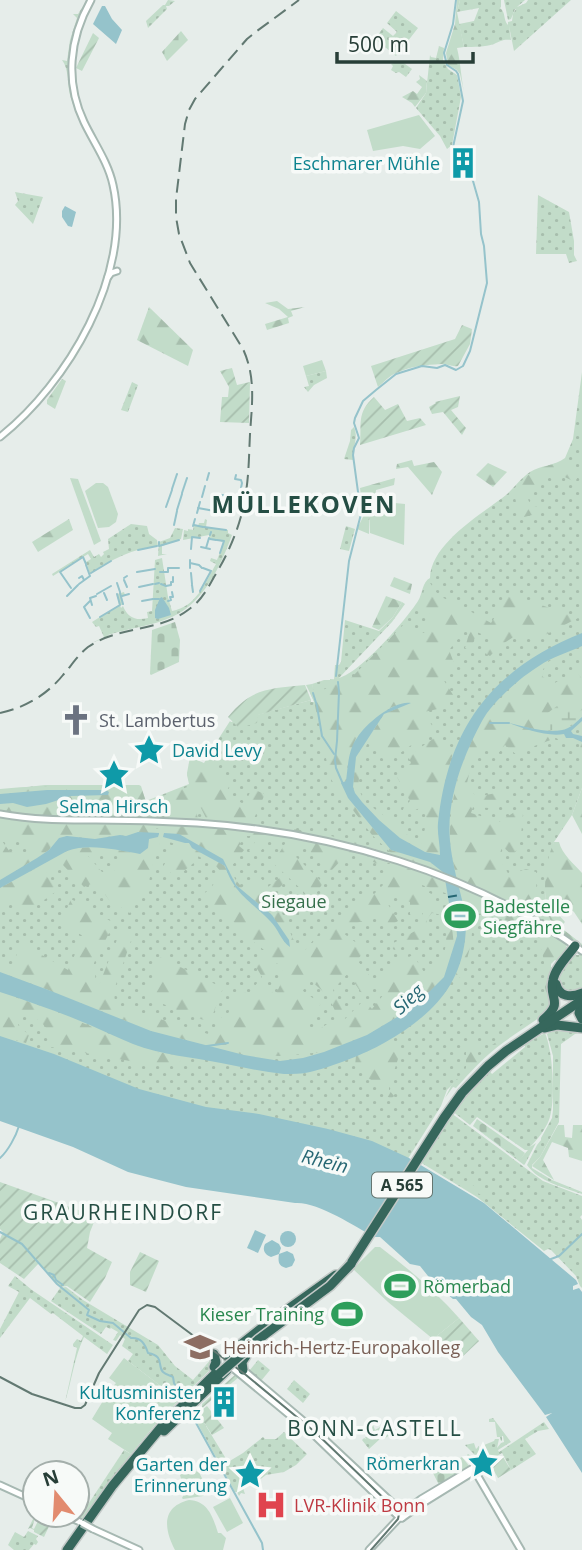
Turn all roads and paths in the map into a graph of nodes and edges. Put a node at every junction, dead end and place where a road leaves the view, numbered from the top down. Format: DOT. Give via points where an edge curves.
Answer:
graph roads {
  1 [pos="91,0"];
  2 [pos="117,271"];
  3 [pos="106,280"];
  4 [pos="0,437"];
  5 [pos="0,814"];
  6 [pos="575,950"];
  7 [pos="582,994"];
  8 [pos="582,1002"];
  9 [pos="582,1018"];
  10 [pos="541,1021"];
  11 [pos="582,1028"];
  12 [pos="524,1038"];
  13 [pos="450,1105"];
  14 [pos="351,1264"];
  15 [pos="335,1275"];
  16 [pos="235,1349"];
  17 [pos="227,1367"];
  18 [pos="161,1430"];
  19 [pos="0,1485"];
  20 [pos="21,1495"];
  21 [pos="399,1514"];
  22 [pos="91,1527"];
  23 [pos="71,1550"];
  24 [pos="139,1550"];
  25 [pos="371,1550"];
  26 [pos="521,1550"];
  1 -- 3 [label="main road" via="80,22 71,68 81,116 104,161 116,202"];
  2 -- 3 [label="main road"];
  3 -- 4 [label="main road" via="74,352 51,385"];
  5 -- 6 [label="main road" via="223,825 330,843 474,891 545,927"];
  6 -- 7 [label="highway" via="557,976 556,987 567,996"];
  6 -- 10 [label="highway" via="557,970 553,1010"];
  7 -- 10 [label="highway, A 565"];
  8 -- 9 [label="highway"];
  8 -- 12 [label="highway, A 565"];
  10 -- 13 [label="highway, A 565" via="476,1071"];
  11 -- 12 [label="highway" via="554,1026"];
  12 -- 13 [label="highway, A 565"];
  13 -- 14 [label="highway, A 565"];
  13 -- 15 [label="highway, A 565"];
  14 -- 17 [label="highway, A 565, bridge" via="330,1286"];
  14 -- 17 [label="highway, bridge" via="242,1362"];
  15 -- 16 [label="highway"];
  15 -- 17 [label="highway, A 565, bridge" via="256,1337"];
  16 -- 17 [label="highway"];
  16 -- 17 [label="highway" via="218,1353 216,1362"];
  17 -- 18 [label="highway, A 565"];
  17 -- 21 [label="main road" via="321,1436"];
  18 -- 23 [label="highway"];
  18 -- 23 [label="highway" via="113,1485"];
  19 -- 20 [label="main road"];
  21 -- 25 [label="main road"];
  21 -- 26 [label="main road" via="473,1472"];
  22 -- 24 [label="main road, bridge"];
}
